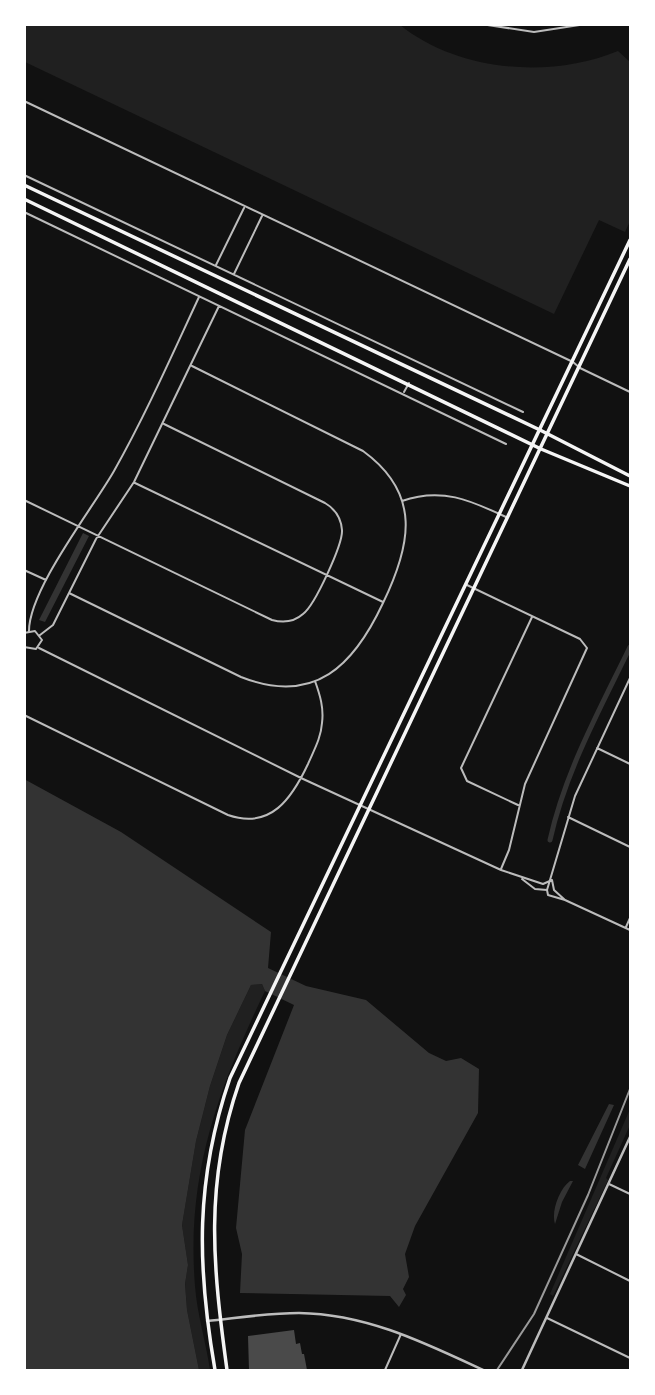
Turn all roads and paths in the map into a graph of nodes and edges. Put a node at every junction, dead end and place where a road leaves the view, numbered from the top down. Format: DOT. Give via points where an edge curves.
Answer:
graph roads {
  1 [pos="481,24"];
  2 [pos="586,24"];
  3 [pos="24,101"];
  4 [pos="24,174"];
  5 [pos="24,185"];
  6 [pos="24,199"];
  7 [pos="69,206"];
  8 [pos="245,207"];
  9 [pos="24,212"];
  10 [pos="263,215"];
  11 [pos="65,218"];
  12 [pos="631,240"];
  13 [pos="631,259"];
  14 [pos="215,266"];
  15 [pos="234,275"];
  16 [pos="200,296"];
  17 [pos="291,302"];
  18 [pos="220,305"];
  19 [pos="287,311"];
  20 [pos="281,322"];
  21 [pos="276,331"];
  22 [pos="573,362"];
  23 [pos="192,366"];
  24 [pos="580,368"];
  25 [pos="409,383"];
  26 [pos="482,392"];
  27 [pos="631,392"];
  28 [pos="404,393"];
  29 [pos="479,400"];
  30 [pos="523,412"];
  31 [pos="164,424"];
  32 [pos="540,430"];
  33 [pos="548,434"];
  34 [pos="506,443"];
  35 [pos="533,445"];
  36 [pos="541,449"];
  37 [pos="631,476"];
  38 [pos="134,482"];
  39 [pos="631,486"];
  40 [pos="24,500"];
  41 [pos="402,501"];
  42 [pos="499,514"];
  43 [pos="507,517"];
  44 [pos="78,524"];
  45 [pos="98,535"];
  46 [pos="24,570"];
  47 [pos="326,575"];
  48 [pos="47,581"];
  49 [pos="465,584"];
  50 [pos="473,588"];
  51 [pos="69,593"];
  52 [pos="384,602"];
  53 [pos="533,616"];
  54 [pos="29,631"];
  55 [pos="24,633"];
  56 [pos="40,635"];
  57 [pos="39,648"];
  58 [pos="26,650"];
  59 [pos="631,678"];
  60 [pos="315,681"];
  61 [pos="24,715"];
  62 [pos="597,748"];
  63 [pos="631,764"];
  64 [pos="301,778"];
  65 [pos="360,804"];
  66 [pos="518,805"];
  67 [pos="368,807"];
  68 [pos="568,817"];
  69 [pos="631,847"];
  70 [pos="501,870"];
  71 [pos="521,878"];
  72 [pos="552,880"];
  73 [pos="547,890"];
  74 [pos="565,900"];
  75 [pos="631,918"];
  76 [pos="626,928"];
  77 [pos="631,930"];
  78 [pos="239,1056"];
  79 [pos="248,1059"];
  80 [pos="631,1137"];
  81 [pos="609,1184"];
  82 [pos="631,1194"];
  83 [pos="576,1254"];
  84 [pos="631,1281"];
  85 [pos="546,1318"];
  86 [pos="220,1320"];
  87 [pos="207,1321"];
  88 [pos="401,1333"];
  89 [pos="631,1358"];
  90 [pos="215,1370"];
  91 [pos="227,1370"];
  92 [pos="385,1370"];
  93 [pos="482,1370"];
  94 [pos="522,1370"];
  1 -- 2 [label="street" via="534,32"];
  3 -- 8 [label="street"];
  4 -- 14 [label="street"];
  5 -- 7 [label="main road"];
  6 -- 11 [label="main road"];
  7 -- 11 [label="main road"];
  7 -- 19 [label="main road"];
  8 -- 10 [label="street"];
  8 -- 14 [label="street"];
  9 -- 16 [label="street"];
  10 -- 15 [label="street"];
  10 -- 22 [label="street"];
  11 -- 20 [label="main road"];
  12 -- 22 [label="main road"];
  13 -- 24 [label="main road"];
  14 -- 15 [label="street"];
  15 -- 17 [label="street"];
  16 -- 18 [label="street"];
  16 -- 44 [label="street" via="113,472"];
  17 -- 19 [label="street"];
  17 -- 26 [label="street"];
  18 -- 21 [label="street"];
  18 -- 23 [label="street"];
  19 -- 29 [label="main road"];
  20 -- 21 [label="street"];
  20 -- 25 [label="main road"];
  21 -- 28 [label="street"];
  22 -- 24 [label="street"];
  22 -- 32 [label="main road"];
  23 -- 31 [label="street"];
  23 -- 41 [label="street" via="363,451 389,476"];
  24 -- 27 [label="street"];
  24 -- 33 [label="main road"];
  25 -- 28 [label="street"];
  25 -- 35 [label="main road"];
  26 -- 29 [label="street"];
  26 -- 30 [label="street"];
  28 -- 34 [label="street"];
  29 -- 32 [label="main road"];
  31 -- 38 [label="street"];
  31 -- 47 [label="street" via="331,508 340,520 342,535"];
  32 -- 33 [label="main road"];
  32 -- 35 [label="main road"];
  33 -- 36 [label="main road"];
  33 -- 37 [label="main road"];
  35 -- 36 [label="main road"];
  35 -- 42 [label="main road"];
  36 -- 39 [label="main road"];
  36 -- 43 [label="main road"];
  38 -- 45 [label="street"];
  38 -- 47 [label="street"];
  40 -- 44 [label="street"];
  41 -- 42 [label="street" via="449,495"];
  41 -- 52 [label="street" via="405,551"];
  42 -- 43 [label="street"];
  42 -- 49 [label="main road"];
  43 -- 50 [label="main road"];
  44 -- 45 [label="street"];
  44 -- 48 [label="street"];
  45 -- 47 [label="street" via="276,621 291,621 305,613"];
  45 -- 51 [label="street"];
  46 -- 48 [label="street"];
  47 -- 52 [label="street"];
  48 -- 54 [label="street"];
  49 -- 50 [label="street"];
  49 -- 65 [label="main road"];
  50 -- 53 [label="street"];
  50 -- 67 [label="main road"];
  51 -- 56 [label="street" via="53,625"];
  51 -- 60 [label="street" via="253,681 285,686"];
  52 -- 60 [label="street" via="359,648 339,668"];
  53 -- 66 [label="street" via="580,639 587,648"];
  53 -- 66 [label="street" via="461,768 467,781"];
  54 -- 55 [label="street"];
  54 -- 56 [label="street"];
  56 -- 57 [label="street"];
  57 -- 58 [label="street"];
  57 -- 64 [label="street"];
  59 -- 62 [label="street"];
  60 -- 64 [label="street" via="323,707 322,725"];
  61 -- 64 [label="street" via="239,818 255,819 277,811"];
  62 -- 63 [label="street"];
  62 -- 68 [label="street"];
  64 -- 65 [label="street"];
  65 -- 67 [label="street"];
  65 -- 78 [label="main road"];
  66 -- 70 [label="street"];
  67 -- 70 [label="street"];
  67 -- 79 [label="main road"];
  68 -- 69 [label="street"];
  68 -- 72 [label="street"];
  70 -- 71 [label="street"];
  71 -- 72 [label="street" via="543,884"];
  71 -- 73 [label="street" via="535,889"];
  72 -- 73 [label="street"];
  72 -- 74 [label="street" via="554,890"];
  73 -- 74 [label="street" via="548,895"];
  74 -- 76 [label="street"];
  75 -- 76 [label="street"];
  76 -- 77 [label="street"];
  78 -- 79 [label="main road"];
  78 -- 87 [label="main road" via="216,1122 203,1192 201,1257"];
  79 -- 86 [label="main road" via="231,1105 216,1172 212,1239"];
  80 -- 81 [label="street"];
  81 -- 82 [label="street"];
  81 -- 83 [label="street"];
  83 -- 84 [label="street"];
  83 -- 85 [label="street"];
  85 -- 89 [label="street"];
  85 -- 94 [label="street"];
  86 -- 87 [label="street"];
  86 -- 88 [label="street" via="318,1314"];
  86 -- 91 [label="main road"];
  87 -- 90 [label="main road"];
  88 -- 92 [label="street"];
  88 -- 93 [label="street"];
}
